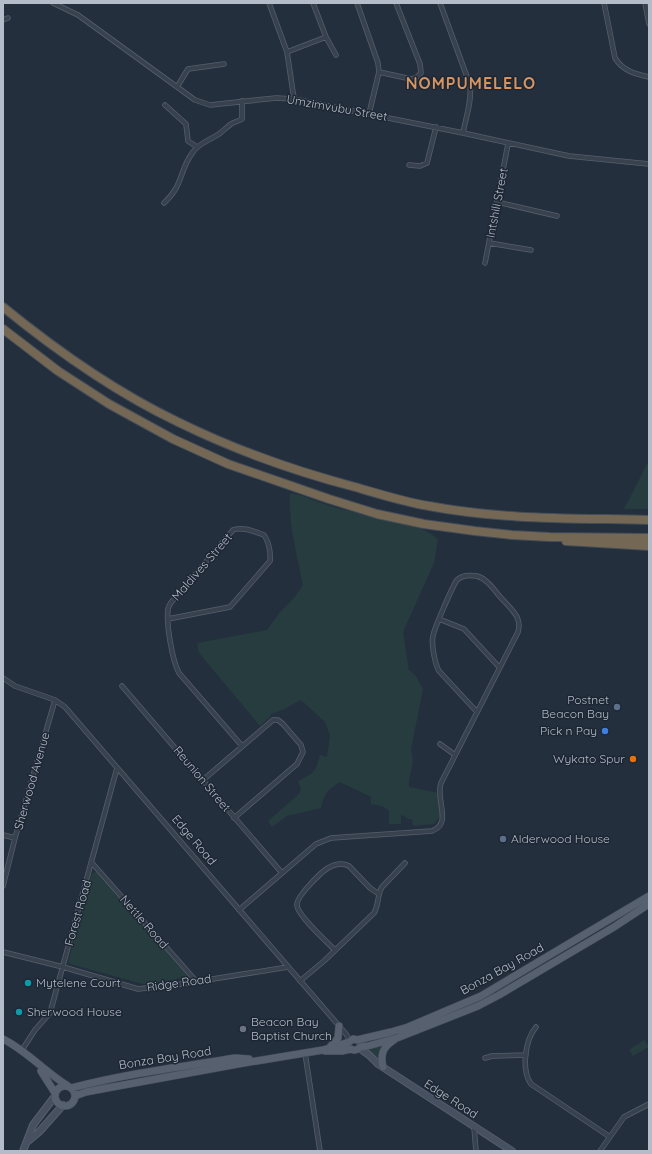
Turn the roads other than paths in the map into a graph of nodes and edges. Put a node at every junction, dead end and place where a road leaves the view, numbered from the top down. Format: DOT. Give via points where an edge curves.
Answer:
graph roads {
  1 [pos="53,3"];
  2 [pos="270,3"];
  3 [pos="313,3"];
  4 [pos="357,3"];
  5 [pos="396,3"];
  6 [pos="440,3"];
  7 [pos="604,3"];
  8 [pos="645,3"];
  9 [pos="8,18"];
  10 [pos="3,20"];
  11 [pos="649,24"];
  12 [pos="326,37"];
  13 [pos="287,52"];
  14 [pos="336,55"];
  15 [pos="224,64"];
  16 [pos="379,72"];
  17 [pos="649,77"];
  18 [pos="177,87"];
  19 [pos="294,99"];
  20 [pos="242,101"];
  21 [pos="165,105"];
  22 [pos="369,114"];
  23 [pos="436,127"];
  24 [pos="463,133"];
  25 [pos="508,144"];
  26 [pos="197,147"];
  27 [pos="649,164"];
  28 [pos="409,165"];
  29 [pos="497,202"];
  30 [pos="164,203"];
  31 [pos="556,216"];
  32 [pos="489,242"];
  33 [pos="531,250"];
  34 [pos="485,263"];
  35 [pos="3,301"];
  36 [pos="3,307"];
  37 [pos="3,330"];
  38 [pos="41,338"];
  39 [pos="649,520"];
  40 [pos="550,537"];
  41 [pos="649,538"];
  42 [pos="649,546"];
  43 [pos="168,619"];
  44 [pos="439,619"];
  45 [pos="499,667"];
  46 [pos="3,678"];
  47 [pos="122,686"];
  48 [pos="55,700"];
  49 [pos="477,712"];
  50 [pos="440,744"];
  51 [pos="242,746"];
  52 [pos="455,755"];
  53 [pos="118,768"];
  54 [pos="203,780"];
  55 [pos="234,818"];
  56 [pos="3,835"];
  57 [pos="15,838"];
  58 [pos="92,862"];
  59 [pos="405,864"];
  60 [pos="282,873"];
  61 [pos="3,886"];
  62 [pos="379,894"];
  63 [pos="649,896"];
  64 [pos="649,904"];
  65 [pos="239,910"];
  66 [pos="335,950"];
  67 [pos="3,952"];
  68 [pos="63,967"];
  69 [pos="288,967"];
  70 [pos="196,981"];
  71 [pos="300,981"];
  72 [pos="339,1026"];
  73 [pos="536,1027"];
  74 [pos="397,1038"];
  75 [pos="3,1039"];
  76 [pos="354,1045"];
  77 [pos="326,1049"];
  78 [pos="22,1050"];
  79 [pos="305,1053"];
  80 [pos="526,1055"];
  81 [pos="31,1058"];
  82 [pos="485,1058"];
  83 [pos="265,1059"];
  84 [pos="381,1065"];
  85 [pos="69,1087"];
  86 [pos="55,1095"];
  87 [pos="75,1096"];
  88 [pos="649,1104"];
  89 [pos="63,1105"];
  90 [pos="474,1127"];
  91 [pos="610,1137"];
  92 [pos="27,1142"];
  93 [pos="23,1151"];
  94 [pos="320,1151"];
  95 [pos="476,1151"];
  96 [pos="512,1151"];
  97 [pos="600,1151"];
  1 -- 18 [label="street, Umzimvubu Street" via="78,15"];
  2 -- 13 [label="street"];
  3 -- 12 [label="street"];
  4 -- 16 [label="street"];
  5 -- 16 [label="street" via="420,64 421,73 411,79"];
  6 -- 24 [label="street" via="470,85"];
  7 -- 17 [label="street" via="618,64 632,73"];
  8 -- 11 [label="street"];
  9 -- 10 [label="street"];
  12 -- 13 [label="street"];
  12 -- 14 [label="street"];
  13 -- 19 [label="street"];
  15 -- 18 [label="street" via="188,69"];
  16 -- 22 [label="street"];
  18 -- 20 [label="street, Umzimvubu Street" via="194,100 210,105"];
  19 -- 20 [label="street, Umzimvubu Street"];
  19 -- 22 [label="street, Umzimvubu Street"];
  20 -- 26 [label="street" via="242,119"];
  21 -- 26 [label="street" via="183,121 188,141"];
  22 -- 23 [label="street, Umzimvubu Street"];
  23 -- 24 [label="street, Umzimvubu Street"];
  23 -- 28 [label="street" via="427,163 420,166"];
  24 -- 25 [label="street, Umzimvubu Street"];
  25 -- 27 [label="street, Umzimvubu Street" via="569,156"];
  25 -- 29 [label="street, Intshili Street"];
  26 -- 30 [label="street" via="186,163 176,191"];
  29 -- 31 [label="street"];
  29 -- 32 [label="street, Intshili Street"];
  32 -- 33 [label="street"];
  32 -- 34 [label="street, Intshili Street"];
  35 -- 38 [label="highway"];
  36 -- 38 [label="highway"];
  37 -- 40 [label="highway" via="58,371 109,404 173,440 228,464 377,514 475,531"];
  38 -- 39 [label="highway" via="116,388 177,422 268,461 327,480 429,506 480,513 545,518"];
  40 -- 41 [label="highway"];
  40 -- 42 [label="highway" via="563,541"];
  43 -- 43 [label="street, Maldives Street" via="171,602 233,530 238,528 264,535 270,561 230,607"];
  43 -- 51 [label="street, Maldives Street" via="174,660 179,673"];
  44 -- 45 [label="street" via="464,629"];
  44 -- 45 [label="street" via="458,579 471,575 483,579 514,612 519,621 518,632"];
  44 -- 49 [label="street" via="432,639 437,667"];
  45 -- 49 [label="street"];
  46 -- 48 [label="street, Edge Road" via="19,687"];
  47 -- 54 [label="street, Reunion Street"];
  48 -- 53 [label="street, Edge Road" via="65,707"];
  48 -- 57 [label="street, Sherwood Avenue"];
  49 -- 52 [label="street"];
  50 -- 52 [label="street"];
  51 -- 54 [label="street"];
  51 -- 55 [label="street" via="275,720 292,734 303,752 294,767"];
  52 -- 60 [label="street" via="439,789 443,816 437,829 327,839 316,844"];
  53 -- 58 [label="street, Forest Road"];
  53 -- 65 [label="street, Edge Road"];
  54 -- 55 [label="street, Reunion Street"];
  55 -- 60 [label="street, Reunion Street"];
  56 -- 57 [label="street"];
  57 -- 61 [label="street, Sherwood Avenue"];
  58 -- 68 [label="street, Forest Road"];
  58 -- 70 [label="street, Nettle Road"];
  59 -- 62 [label="street" via="384,884"];
  60 -- 65 [label="street"];
  62 -- 66 [label="street" via="374,913"];
  62 -- 66 [label="street" via="346,864 327,869 301,894 297,902 299,911"];
  63 -- 76 [label="main road, Bonza Bay Road" via="481,996 408,1027"];
  64 -- 74 [label="main road, Bonza Bay Road" via="499,995"];
  65 -- 69 [label="street, Edge Road"];
  66 -- 71 [label="street"];
  67 -- 68 [label="street, Ridge Road"];
  68 -- 70 [label="street, Ridge Road" via="138,989"];
  68 -- 78 [label="street, Forest Road" via="50,1013"];
  69 -- 70 [label="street, Ridge Road"];
  69 -- 71 [label="street, Edge Road"];
  71 -- 72 [label="street, Edge Road"];
  72 -- 76 [label="street, Edge Road"];
  72 -- 77 [label="main road" via="338,1038"];
  73 -- 80 [label="street" via="530,1034"];
  74 -- 76 [label="main road, Bonza Bay Road" via="368,1046"];
  74 -- 84 [label="main road" via="382,1052"];
  75 -- 78 [label="main road"];
  76 -- 77 [label="main road, Bonza Bay Road" via="342,1051"];
  76 -- 84 [label="street, Edge Road"];
  77 -- 79 [label="main road, Bonza Bay Road"];
  78 -- 81 [label="main road"];
  79 -- 83 [label="main road, Bonza Bay Road"];
  79 -- 94 [label="street"];
  80 -- 82 [label="street"];
  80 -- 91 [label="street" via="527,1077 532,1086"];
  81 -- 85 [label="main road"];
  81 -- 86 [label="main road"];
  83 -- 85 [label="main road, Bonza Bay Road" via="235,1058"];
  83 -- 87 [label="main road, Bonza Bay Road"];
  84 -- 90 [label="street, Edge Road"];
  85 -- 86 [label="main road" via="62,1086"];
  85 -- 87 [label="main road"];
  86 -- 89 [label="main road" via="58,1102"];
  86 -- 92 [label="street" via="33,1125"];
  87 -- 89 [label="main road" via="70,1104"];
  88 -- 91 [label="street" via="624,1117"];
  89 -- 92 [label="street"];
  90 -- 95 [label="street"];
  90 -- 96 [label="street, Edge Road"];
  91 -- 97 [label="street"];
  92 -- 93 [label="street"];
}
